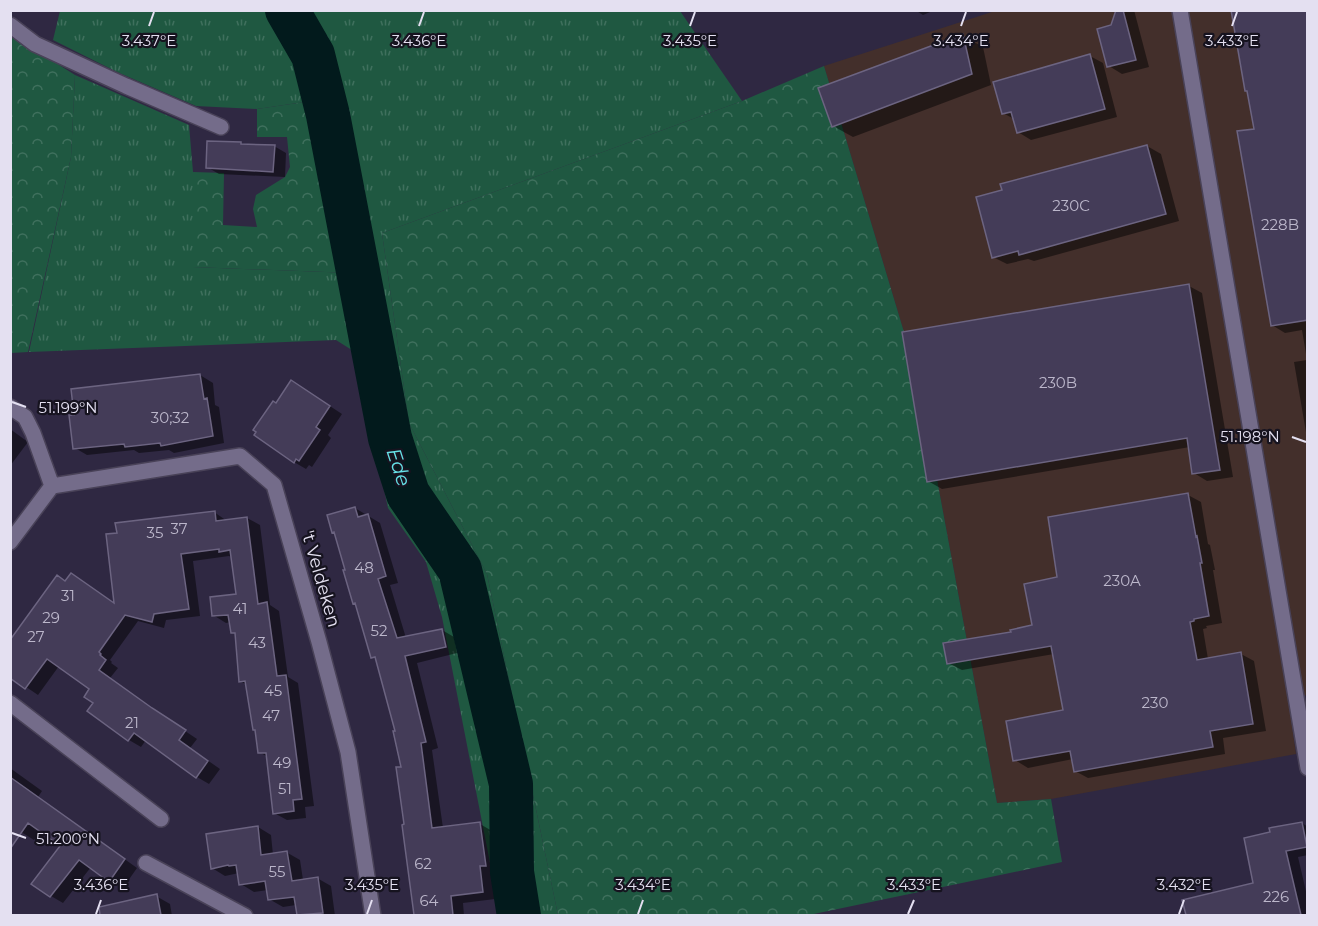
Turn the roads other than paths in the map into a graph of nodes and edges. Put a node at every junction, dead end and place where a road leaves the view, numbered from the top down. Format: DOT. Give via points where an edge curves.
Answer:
graph roads {
  1 [pos="1180,10"];
  2 [pos="10,25"];
  3 [pos="221,127"];
  4 [pos="10,407"];
  5 [pos="52,486"];
  6 [pos="10,542"];
  7 [pos="10,703"];
  8 [pos="1308,768"];
  9 [pos="161,819"];
  10 [pos="146,863"];
  11 [pos="245,915"];
  12 [pos="373,915"];
  1 -- 8 [label="street"];
  2 -- 3 [label="street" via="36,44"];
  4 -- 5 [label="street" via="25,417"];
  5 -- 6 [label="street"];
  5 -- 12 [label="street, 't Veldeken" via="240,456 274,484 348,752"];
  7 -- 9 [label="street"];
  10 -- 11 [label="street"];
}
